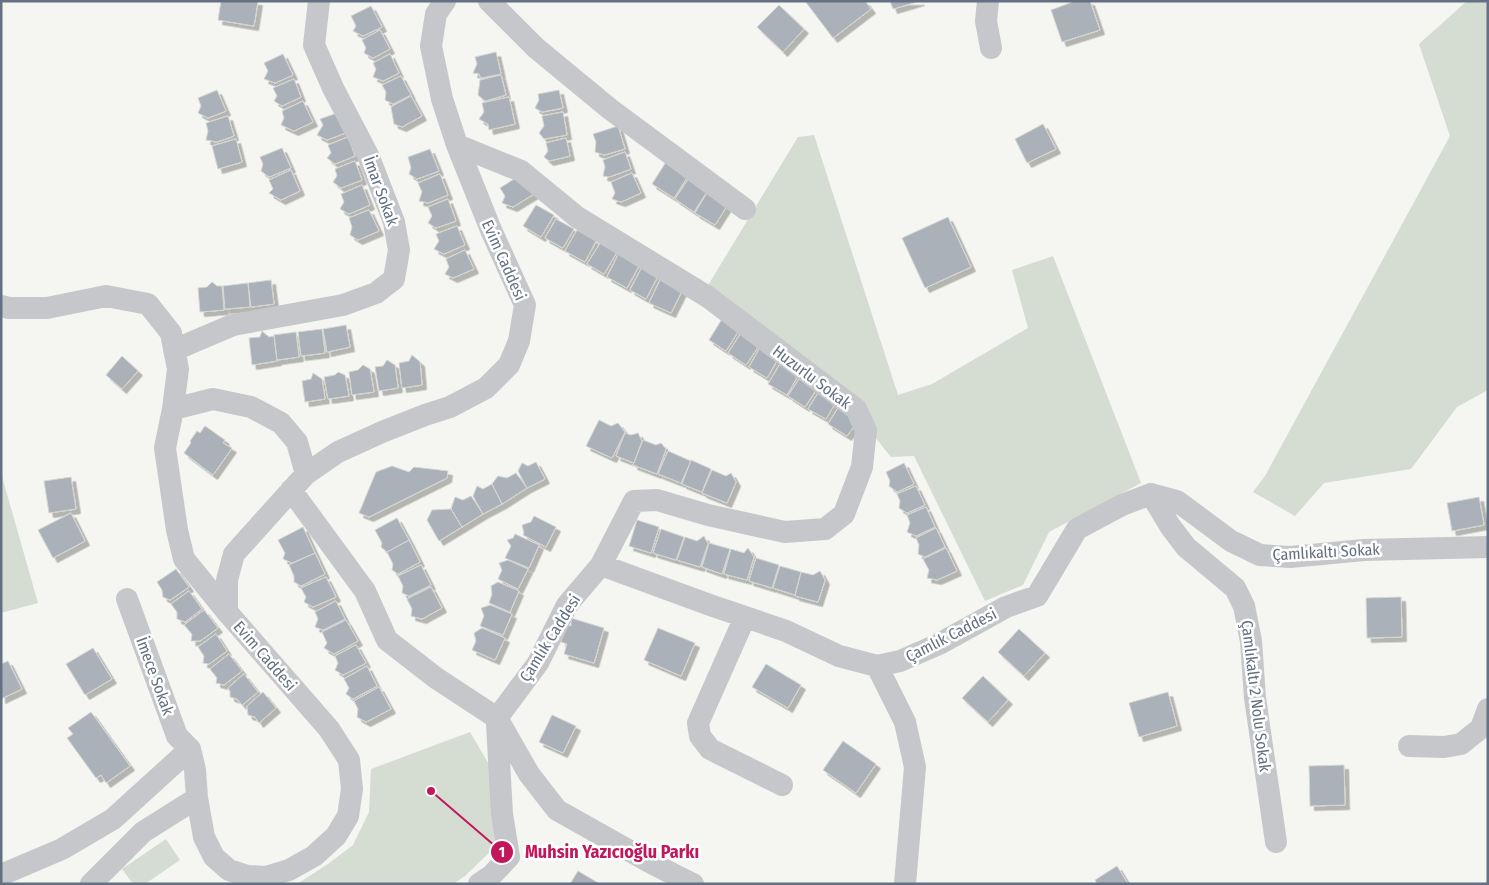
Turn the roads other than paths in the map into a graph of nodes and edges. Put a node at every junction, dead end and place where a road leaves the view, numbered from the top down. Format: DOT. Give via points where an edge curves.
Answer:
graph roads {
  1 [pos="319,1"];
  2 [pos="445,1"];
  3 [pos="489,1"];
  4 [pos="988,1"];
  5 [pos="991,48"];
  6 [pos="457,145"];
  7 [pos="745,209"];
  8 [pos="1,306"];
  9 [pos="174,350"];
  10 [pos="173,409"];
  11 [pos="299,482"];
  12 [pos="1151,494"];
  13 [pos="1488,547"];
  14 [pos="601,565"];
  15 [pos="127,599"];
  16 [pos="227,612"];
  17 [pos="745,617"];
  18 [pos="877,666"];
  19 [pos="1488,709"];
  20 [pos="497,718"];
  21 [pos="1408,746"];
  22 [pos="190,749"];
  23 [pos="782,785"];
  24 [pos="197,798"];
  25 [pos="1276,842"];
  26 [pos="1,875"];
  27 [pos="91,884"];
  28 [pos="479,884"];
  29 [pos="693,884"];
  30 [pos="905,884"];
  1 -- 9 [label="street, İmar Sokak" via="314,45 368,155 394,222 399,250 394,280 376,293 343,305 233,325"];
  2 -- 6 [label="street, Evim Caddesi" via="436,14 432,46 442,99"];
  3 -- 7 [label="street" via="536,48 610,109"];
  4 -- 5 [label="street" via="986,21"];
  6 -- 11 [label="street, Evim Caddesi" via="490,230 525,305 520,341 509,365 479,392 338,452"];
  6 -- 14 [label="street, Huzurlu Sokak" via="520,171 577,217 708,297 856,409 866,430 862,467 844,514 824,528 785,532 656,500 634,501"];
  8 -- 9 [label="street" via="47,308 106,296 148,304 170,332"];
  9 -- 10 [label="street" via="178,369"];
  10 -- 11 [label="street" via="213,399 251,407 281,423 297,442"];
  10 -- 16 [label="street" via="165,448 184,559"];
  11 -- 16 [label="street, Evim Caddesi" via="234,554 226,580"];
  11 -- 20 [label="street" via="365,591 387,640 436,678"];
  12 -- 13 [label="street, Çamlıkaltı Sokak" via="1177,501 1231,541 1260,555"];
  12 -- 18 [label="street, Çamlık Caddesi" via="1077,529 1037,596 1006,608 939,644 900,661"];
  12 -- 25 [label="street, Çamlıkaltı 2 Nolu Sokak" via="1186,547 1235,588 1244,606"];
  14 -- 17 [label="street, Çamlık Caddesi"];
  14 -- 20 [label="street, Çamlık Caddesi" via="567,604 538,663"];
  15 -- 22 [label="street, İmece Sokak" via="177,736"];
  16 -- 24 [label="street, Evim Caddesi" via="329,729 349,760 352,789 348,816 336,836 314,856 289,870 266,877 247,876 229,870 214,857 204,837"];
  17 -- 18 [label="street, Çamlık Caddesi" via="786,630 839,656"];
  17 -- 23 [label="street" via="698,723 700,736 710,749"];
  18 -- 30 [label="street" via="905,722 915,767"];
  19 -- 21 [label="street" via="1481,728 1461,744"];
  20 -- 28 [label="street" via="502,814 509,857"];
  20 -- 29 [label="street" via="529,774 557,810"];
  22 -- 24 [label="street, Evim Caddesi"];
  22 -- 26 [label="street" via="113,818 62,849"];
  24 -- 27 [label="street" via="143,832"];
}
